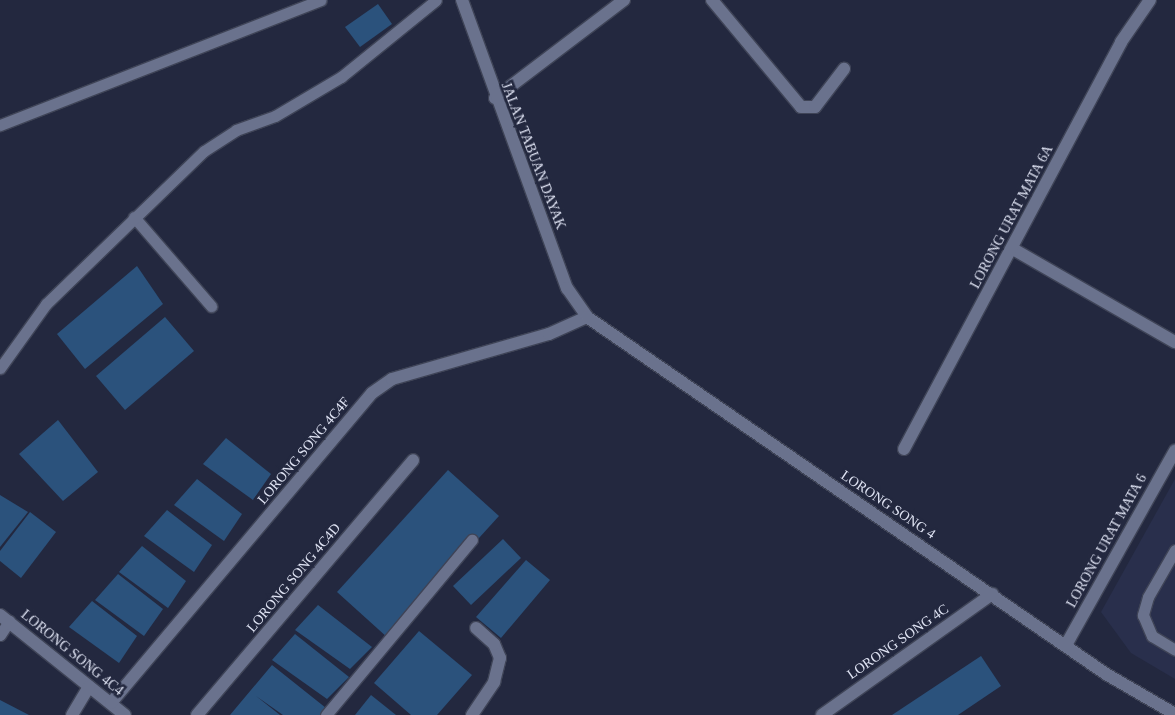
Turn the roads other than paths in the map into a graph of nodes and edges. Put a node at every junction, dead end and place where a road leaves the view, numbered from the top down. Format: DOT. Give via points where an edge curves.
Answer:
graph roads {
  1 [pos="321,0"];
  2 [pos="436,0"];
  3 [pos="462,0"];
  4 [pos="624,0"];
  5 [pos="712,0"];
  6 [pos="1150,0"];
  7 [pos="844,69"];
  8 [pos="495,98"];
  9 [pos="0,125"];
  10 [pos="134,217"];
  11 [pos="1013,249"];
  12 [pos="211,306"];
  13 [pos="587,317"];
  14 [pos="1175,342"];
  15 [pos="0,368"];
  16 [pos="904,450"];
  17 [pos="1175,451"];
  18 [pos="413,460"];
  19 [pos="472,540"];
  20 [pos="1175,550"];
  21 [pos="992,594"];
  22 [pos="4,618"];
  23 [pos="476,628"];
  24 [pos="0,635"];
  25 [pos="1066,645"];
  26 [pos="1175,650"];
  27 [pos="89,688"];
  28 [pos="110,703"];
  29 [pos="1175,714"];
  30 [pos="72,715"];
  31 [pos="125,715"];
  32 [pos="197,715"];
  33 [pos="326,715"];
  34 [pos="472,715"];
  35 [pos="822,715"];
  1 -- 9 [label="lane"];
  2 -- 10 [label="lane" via="340,78 204,151"];
  3 -- 8 [label="street, JALAN TABUAN DAYAK"];
  4 -- 8 [label="street"];
  5 -- 7 [label="street" via="801,107 815,107"];
  6 -- 11 [label="street, LORONG URAT MATA 6A" via="1121,42"];
  8 -- 13 [label="street, JALAN TABUAN DAYAK" via="567,288"];
  10 -- 12 [label="lane"];
  10 -- 15 [label="lane" via="46,304"];
  11 -- 14 [label="street"];
  11 -- 16 [label="street, LORONG URAT MATA 6A"];
  13 -- 21 [label="street, LORONG SONG 4"];
  13 -- 28 [label="street, LORONG SONG 4C4F" via="549,334 392,379 372,393"];
  17 -- 25 [label="street, LORONG URAT MATA 6"];
  18 -- 32 [label="street, LORONG SONG 4C4D"];
  19 -- 33 [label="lane"];
  20 -- 26 [label="lane" via="1148,597 1143,615 1152,636"];
  21 -- 25 [label="street, LORONG SONG 4"];
  21 -- 35 [label="street, LORONG SONG 4C"];
  22 -- 24 [label="lane"];
  22 -- 27 [label="street, LORONG SONG 4C4"];
  23 -- 34 [label="street" via="494,644 500,658 494,682"];
  25 -- 29 [label="street, LORONG SONG 4" via="1106,674"];
  27 -- 28 [label="street, LORONG SONG 4C4"];
  27 -- 30 [label="street"];
  28 -- 31 [label="street, LORONG SONG 4C4"];
}
